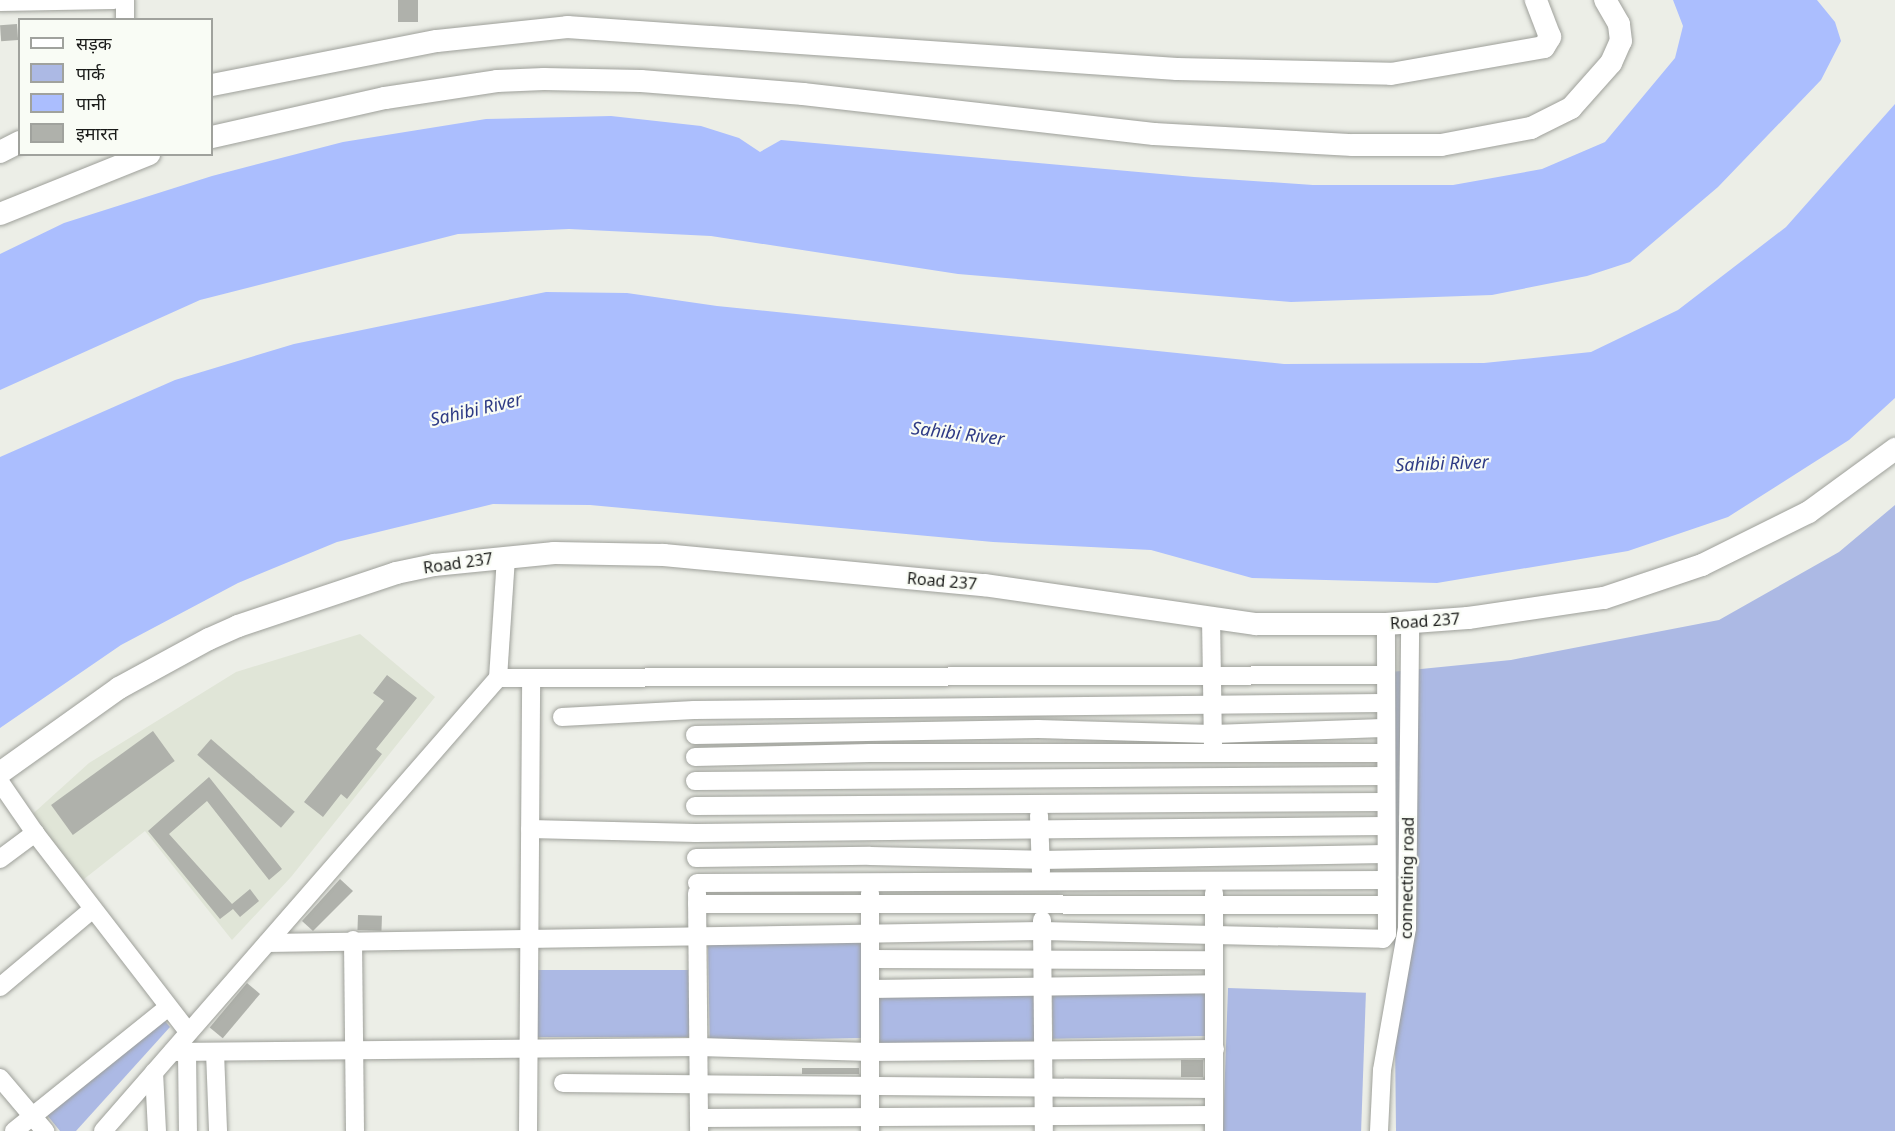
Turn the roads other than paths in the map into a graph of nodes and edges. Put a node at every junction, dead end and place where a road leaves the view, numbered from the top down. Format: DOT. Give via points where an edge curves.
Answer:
graph roads {
  1 [pos="114,0"];
  2 [pos="125,0"];
  3 [pos="1536,0"];
  4 [pos="1605,0"];
  5 [pos="0,2"];
  6 [pos="53,11"];
  7 [pos="125,18"];
  8 [pos="213,85"];
  9 [pos="213,137"];
  10 [pos="18,143"];
  11 [pos="0,152"];
  12 [pos="143,156"];
  13 [pos="0,214"];
  14 [pos="1895,449"];
  15 [pos="506,557"];
  16 [pos="1211,618"];
  17 [pos="1410,622"];
  18 [pos="1386,624"];
  19 [pos="1384,675"];
  20 [pos="498,678"];
  21 [pos="531,678"];
  22 [pos="694,678"];
  23 [pos="870,679"];
  24 [pos="1036,679"];
  25 [pos="1213,679"];
  26 [pos="1383,703"];
  27 [pos="1037,707"];
  28 [pos="1213,707"];
  29 [pos="870,708"];
  30 [pos="694,710"];
  31 [pos="562,717"];
  32 [pos="1383,728"];
  33 [pos="1038,729"];
  34 [pos="870,731"];
  35 [pos="1213,734"];
  36 [pos="695,735"];
  37 [pos="870,753"];
  38 [pos="1038,753"];
  39 [pos="1384,753"];
  40 [pos="1213,754"];
  41 [pos="695,757"];
  42 [pos="0,773"];
  43 [pos="1385,776"];
  44 [pos="1213,777"];
  45 [pos="1039,778"];
  46 [pos="870,779"];
  47 [pos="695,781"];
  48 [pos="0,782"];
  49 [pos="1213,802"];
  50 [pos="1384,802"];
  51 [pos="870,803"];
  52 [pos="1039,805"];
  53 [pos="696,806"];
  54 [pos="1214,825"];
  55 [pos="1384,826"];
  56 [pos="1040,827"];
  57 [pos="870,828"];
  58 [pos="530,829"];
  59 [pos="34,833"];
  60 [pos="696,833"];
  61 [pos="1385,854"];
  62 [pos="1214,855"];
  63 [pos="870,856"];
  64 [pos="696,858"];
  65 [pos="0,859"];
  66 [pos="1040,860"];
  67 [pos="1386,880"];
  68 [pos="1214,881"];
  69 [pos="870,882"];
  70 [pos="1041,882"];
  71 [pos="697,883"];
  72 [pos="697,904"];
  73 [pos="1214,904"];
  74 [pos="1386,905"];
  75 [pos="870,906"];
  76 [pos="1042,906"];
  77 [pos="93,909"];
  78 [pos="1042,931"];
  79 [pos="870,933"];
  80 [pos="697,934"];
  81 [pos="1214,934"];
  82 [pos="530,939"];
  83 [pos="354,940"];
  84 [pos="267,943"];
  85 [pos="870,959"];
  86 [pos="1214,960"];
  87 [pos="1042,961"];
  88 [pos="1214,984"];
  89 [pos="0,987"];
  90 [pos="1043,987"];
  91 [pos="870,989"];
  92 [pos="168,1007"];
  93 [pos="188,1032"];
  94 [pos="699,1047"];
  95 [pos="1215,1049"];
  96 [pos="529,1050"];
  97 [pos="354,1051"];
  98 [pos="1045,1051"];
  99 [pos="180,1052"];
  100 [pos="215,1052"];
  101 [pos="870,1052"];
  102 [pos="154,1072"];
  103 [pos="0,1078"];
  104 [pos="563,1083"];
  105 [pos="699,1084"];
  106 [pos="1044,1088"];
  107 [pos="869,1089"];
  108 [pos="1214,1089"];
  109 [pos="32,1117"];
  110 [pos="1214,1123"];
  111 [pos="699,1124"];
  112 [pos="869,1124"];
  113 [pos="1044,1124"];
  114 [pos="14,1131"];
  115 [pos="45,1131"];
  116 [pos="103,1131"];
  117 [pos="157,1131"];
  118 [pos="188,1131"];
  119 [pos="218,1131"];
  120 [pos="355,1131"];
  121 [pos="528,1131"];
  122 [pos="1379,1131"];
  1 -- 6 [label="street"];
  2 -- 7 [label="street"];
  3 -- 8 [label="street" via="1550,37 1544,47 1391,74 1177,69 567,27 437,41"];
  4 -- 9 [label="street" via="1619,24 1621,41 1611,63 1571,108 1531,128 1441,145 1353,145 1154,134 803,94 641,81 544,79 497,81 385,98"];
  5 -- 6 [label="street"];
  10 -- 11 [label="street"];
  12 -- 13 [label="street"];
  14 -- 17 [label="street, Road 237" via="1809,512 1702,565 1644,587 1549,608"];
  15 -- 16 [label="street, Road 237" via="604,552 664,555 984,585"];
  15 -- 20 [label="street"];
  15 -- 42 [label="street, Road 237" via="396,573 238,626 119,688"];
  16 -- 18 [label="street, Road 237" via="1256,624"];
  16 -- 25 [label="street"];
  17 -- 18 [label="street, Road 237"];
  17 -- 122 [label="street, connecting road" via="1407,927 1383,1070"];
  18 -- 19 [label="street"];
  19 -- 25 [label="street"];
  19 -- 26 [label="street"];
  20 -- 21 [label="street"];
  20 -- 84 [label="street"];
  21 -- 22 [label="street"];
  21 -- 58 [label="street"];
  22 -- 23 [label="street"];
  22 -- 30 [label="street"];
  23 -- 24 [label="street"];
  23 -- 29 [label="street"];
  24 -- 25 [label="street"];
  24 -- 27 [label="street"];
  25 -- 28 [label="street"];
  26 -- 28 [label="street"];
  26 -- 32 [label="street"];
  27 -- 28 [label="street"];
  27 -- 29 [label="street"];
  27 -- 33 [label="street"];
  28 -- 35 [label="street"];
  29 -- 30 [label="street"];
  29 -- 34 [label="street"];
  30 -- 31 [label="street"];
  30 -- 36 [label="street"];
  32 -- 35 [label="street"];
  32 -- 39 [label="street"];
  33 -- 34 [label="street"];
  33 -- 35 [label="street"];
  33 -- 38 [label="street"];
  34 -- 36 [label="street"];
  34 -- 37 [label="street"];
  35 -- 40 [label="street"];
  36 -- 41 [label="street"];
  37 -- 38 [label="street"];
  37 -- 41 [label="street"];
  37 -- 46 [label="street"];
  38 -- 40 [label="street"];
  38 -- 45 [label="street"];
  39 -- 40 [label="street"];
  39 -- 43 [label="street"];
  40 -- 44 [label="street"];
  41 -- 47 [label="street"];
  43 -- 44 [label="street"];
  43 -- 50 [label="street"];
  44 -- 45 [label="street"];
  44 -- 49 [label="street"];
  45 -- 46 [label="street"];
  45 -- 52 [label="street"];
  46 -- 47 [label="street"];
  46 -- 51 [label="street"];
  47 -- 53 [label="street"];
  48 -- 59 [label="street"];
  49 -- 50 [label="street"];
  49 -- 52 [label="street"];
  49 -- 54 [label="street"];
  50 -- 55 [label="street"];
  51 -- 52 [label="street"];
  51 -- 53 [label="street"];
  51 -- 57 [label="street"];
  52 -- 56 [label="street"];
  53 -- 60 [label="street"];
  54 -- 55 [label="street"];
  54 -- 56 [label="street"];
  54 -- 62 [label="street"];
  55 -- 61 [label="street"];
  56 -- 57 [label="street"];
  56 -- 66 [label="street"];
  57 -- 60 [label="street"];
  57 -- 63 [label="street"];
  58 -- 60 [label="street"];
  58 -- 82 [label="street"];
  59 -- 65 [label="street"];
  59 -- 77 [label="street"];
  60 -- 64 [label="street"];
  61 -- 62 [label="street"];
  61 -- 67 [label="street"];
  62 -- 66 [label="street"];
  62 -- 68 [label="street"];
  63 -- 64 [label="street"];
  63 -- 66 [label="street"];
  63 -- 69 [label="street"];
  64 -- 71 [label="street"];
  66 -- 70 [label="street"];
  67 -- 68 [label="street"];
  67 -- 74 [label="street"];
  68 -- 70 [label="street"];
  68 -- 73 [label="street"];
  69 -- 70 [label="street"];
  69 -- 71 [label="street"];
  69 -- 75 [label="street"];
  70 -- 76 [label="street"];
  71 -- 72 [label="street"];
  72 -- 75 [label="street"];
  72 -- 80 [label="street"];
  73 -- 74 [label="street"];
  73 -- 76 [label="street"];
  73 -- 81 [label="street"];
  74 -- 81 [label="street" via="1387,934 1383,939"];
  75 -- 76 [label="street"];
  75 -- 79 [label="street"];
  76 -- 78 [label="street"];
  77 -- 89 [label="street"];
  77 -- 92 [label="street"];
  78 -- 79 [label="street"];
  78 -- 81 [label="street"];
  78 -- 87 [label="street"];
  79 -- 80 [label="street"];
  79 -- 85 [label="street"];
  80 -- 82 [label="street"];
  80 -- 94 [label="street"];
  81 -- 86 [label="street"];
  82 -- 83 [label="street"];
  82 -- 96 [label="street"];
  83 -- 84 [label="street"];
  83 -- 97 [label="street"];
  84 -- 93 [label="street"];
  85 -- 87 [label="street"];
  85 -- 91 [label="street"];
  86 -- 87 [label="street"];
  86 -- 88 [label="street"];
  87 -- 90 [label="street"];
  88 -- 90 [label="street"];
  88 -- 95 [label="street"];
  90 -- 91 [label="street"];
  90 -- 98 [label="street"];
  91 -- 101 [label="street"];
  92 -- 93 [label="street"];
  92 -- 109 [label="street"];
  93 -- 99 [label="street"];
  94 -- 96 [label="street"];
  94 -- 101 [label="street"];
  94 -- 105 [label="street"];
  95 -- 98 [label="street"];
  95 -- 108 [label="street"];
  96 -- 97 [label="street"];
  96 -- 121 [label="street"];
  97 -- 100 [label="street"];
  97 -- 120 [label="street"];
  98 -- 101 [label="street"];
  98 -- 106 [label="street"];
  99 -- 100 [label="street"];
  99 -- 102 [label="street"];
  99 -- 118 [label="street"];
  100 -- 119 [label="street"];
  101 -- 107 [label="street"];
  102 -- 116 [label="street"];
  102 -- 117 [label="street"];
  103 -- 109 [label="street"];
  104 -- 105 [label="street"];
  105 -- 107 [label="street"];
  105 -- 111 [label="street"];
  106 -- 107 [label="street"];
  106 -- 108 [label="street"];
  106 -- 113 [label="street"];
  107 -- 112 [label="street"];
  108 -- 110 [label="street"];
  109 -- 114 [label="street"];
  109 -- 115 [label="street"];
  110 -- 113 [label="street"];
  111 -- 112 [label="street"];
  112 -- 113 [label="street"];
}
